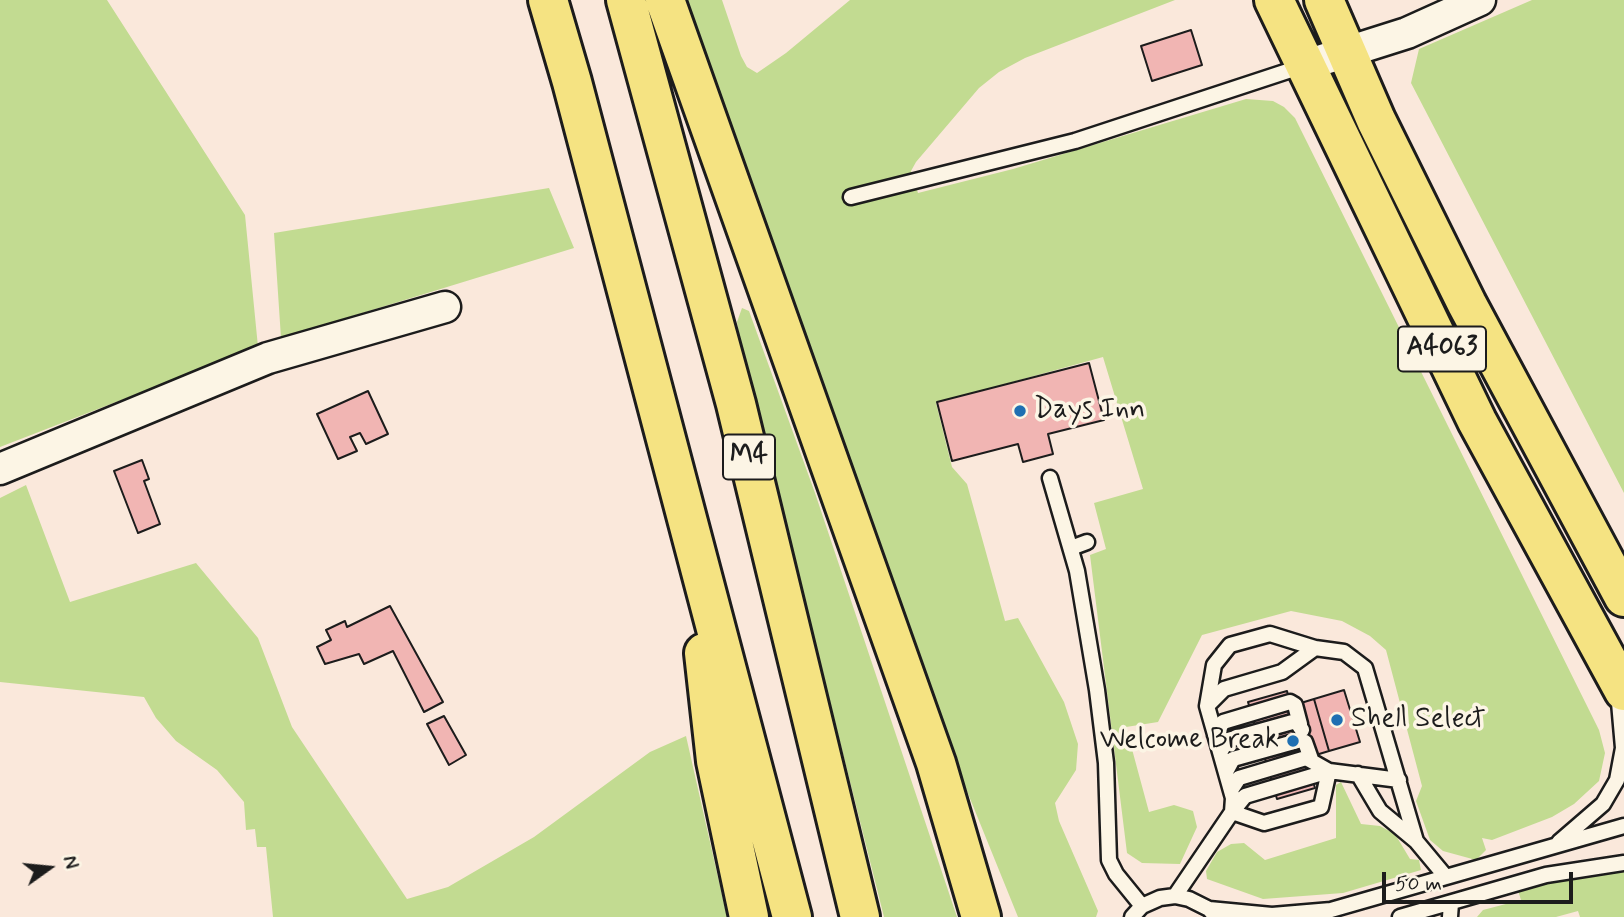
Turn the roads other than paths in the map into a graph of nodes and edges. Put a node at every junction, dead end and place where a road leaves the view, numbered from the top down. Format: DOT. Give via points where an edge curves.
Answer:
graph roads {
  1 [pos="548,0"];
  2 [pos="626,0"];
  3 [pos="665,0"];
  4 [pos="1274,0"];
  5 [pos="1324,0"];
  6 [pos="1480,0"];
  7 [pos="1347,52"];
  8 [pos="1306,65"];
  9 [pos="851,197"];
  10 [pos="445,307"];
  11 [pos="0,469"];
  12 [pos="1050,478"];
  13 [pos="690,526"];
  14 [pos="1087,542"];
  15 [pos="1071,548"];
  16 [pos="1624,597"];
  17 [pos="1315,648"];
  18 [pos="1620,684"];
  19 [pos="1207,706"];
  20 [pos="1300,724"];
  21 [pos="1215,734"];
  22 [pos="1306,742"];
  23 [pos="1220,752"];
  24 [pos="1311,759"];
  25 [pos="936,763"];
  26 [pos="1329,771"];
  27 [pos="1226,772"];
  28 [pos="1358,775"];
  29 [pos="1399,780"];
  30 [pos="1231,790"];
  31 [pos="1232,812"];
  32 [pos="1624,826"];
  33 [pos="1416,841"];
  34 [pos="1553,847"];
  35 [pos="1624,863"];
  36 [pos="1446,877"];
  37 [pos="1175,896"];
  38 [pos="1451,910"];
  39 [pos="1137,911"];
  40 [pos="1212,913"];
  41 [pos="748,917"];
  42 [pos="792,917"];
  43 [pos="860,917"];
  44 [pos="981,917"];
  45 [pos="1002,917"];
  46 [pos="1400,917"];
  1 -- 13 [label="main road"];
  2 -- 43 [label="main road, M4" via="736,404"];
  3 -- 25 [label="main road"];
  4 -- 8 [label="main road, A4063"];
  5 -- 7 [label="main road, A4063"];
  6 -- 7 [label="street" via="1407,33"];
  7 -- 8 [label="street"];
  7 -- 16 [label="main road, A4063" via="1467,304"];
  8 -- 9 [label="lane" via="1075,141"];
  8 -- 18 [label="main road, A4063" via="1477,421"];
  10 -- 11 [label="street" via="268,359"];
  12 -- 15 [label="lane"];
  13 -- 41 [label="main road" via="716,761"];
  13 -- 42 [label="main road"];
  14 -- 15 [label="lane"];
  15 -- 39 [label="lane" via="1106,764 1110,860"];
  17 -- 19 [label="lane" via="1282,672 1224,689"];
  17 -- 19 [label="lane" via="1270,634 1230,645 1214,665"];
  17 -- 29 [label="lane" via="1344,652 1365,668"];
  18 -- 34 [label="lane" via="1623,748 1617,780 1586,822"];
  19 -- 21 [label="lane"];
  20 -- 21 [label="lane" via="1290,702 1223,722"];
  20 -- 22 [label="lane"];
  20 -- 23 [label="lane" via="1296,721 1228,740"];
  21 -- 23 [label="lane"];
  22 -- 24 [label="lane"];
  22 -- 27 [label="lane" via="1233,759"];
  23 -- 27 [label="lane"];
  24 -- 26 [label="lane"];
  24 -- 30 [label="lane" via="1239,778"];
  25 -- 44 [label="main road"];
  25 -- 45 [label="main road"];
  26 -- 28 [label="lane"];
  26 -- 31 [label="lane" via="1245,796"];
  26 -- 31 [label="lane" via="1321,807 1264,823"];
  27 -- 30 [label="lane"];
  28 -- 29 [label="lane"];
  28 -- 33 [label="lane" via="1380,811"];
  29 -- 33 [label="lane"];
  30 -- 31 [label="lane"];
  31 -- 37 [label="lane"];
  32 -- 34 [label="lane"];
  33 -- 36 [label="lane"];
  34 -- 36 [label="lane"];
  35 -- 38 [label="lane" via="1546,875"];
  36 -- 40 [label="lane" via="1312,914"];
  37 -- 39 [label="lane" via="1160,898"];
  37 -- 40 [label="lane"];
  38 -- 46 [label="lane"];
}
